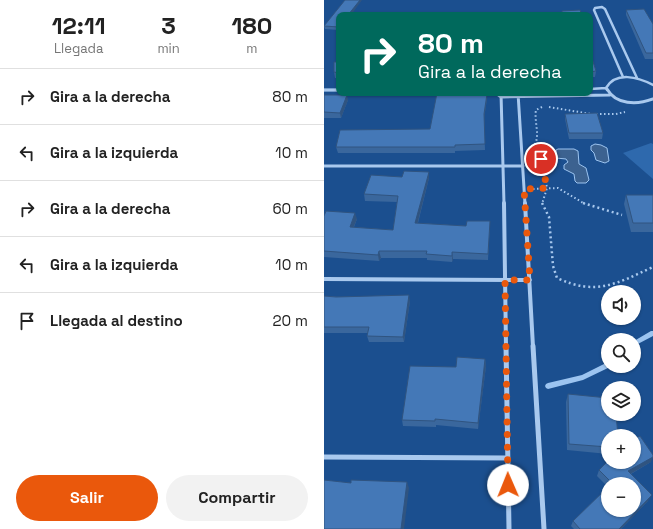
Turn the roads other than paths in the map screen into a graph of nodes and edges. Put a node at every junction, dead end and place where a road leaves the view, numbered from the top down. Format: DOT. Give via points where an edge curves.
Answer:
graph roads {
  1 [pos="623,77"];
  2 [pos="637,78"];
  3 [pos="653,85"];
  4 [pos="606,88"];
  5 [pos="593,89"];
  6 [pos="324,90"];
  7 [pos="336,90"];
  8 [pos="593,95"];
  9 [pos="610,95"];
  10 [pos="501,96"];
  11 [pos="518,96"];
  12 [pos="653,99"];
  13 [pos="324,166"];
  14 [pos="503,166"];
  15 [pos="523,166"];
  16 [pos="324,279"];
  17 [pos="505,280"];
  18 [pos="530,280"];
  19 [pos="324,457"];
  20 [pos="508,458"];
  21 [pos="509,529"];
  22 [pos="544,529"];
  1 -- 2 [label="street"];
  1 -- 2 [label="street" via="595,8 605,9"];
  1 -- 4 [label="street" via="611,81"];
  2 -- 3 [label="street"];
  4 -- 5 [label="street"];
  4 -- 9 [label="street"];
  6 -- 7 [label="street"];
  8 -- 9 [label="street"];
  9 -- 12 [label="street" via="636,103"];
  10 -- 14 [label="street"];
  11 -- 15 [label="street"];
  13 -- 14 [label="street"];
  14 -- 15 [label="street"];
  14 -- 17 [label="street"];
  15 -- 18 [label="street"];
  16 -- 17 [label="street"];
  17 -- 18 [label="street"];
  17 -- 20 [label="street"];
  18 -- 22 [label="street"];
  19 -- 20 [label="street"];
  20 -- 21 [label="street"];
}
